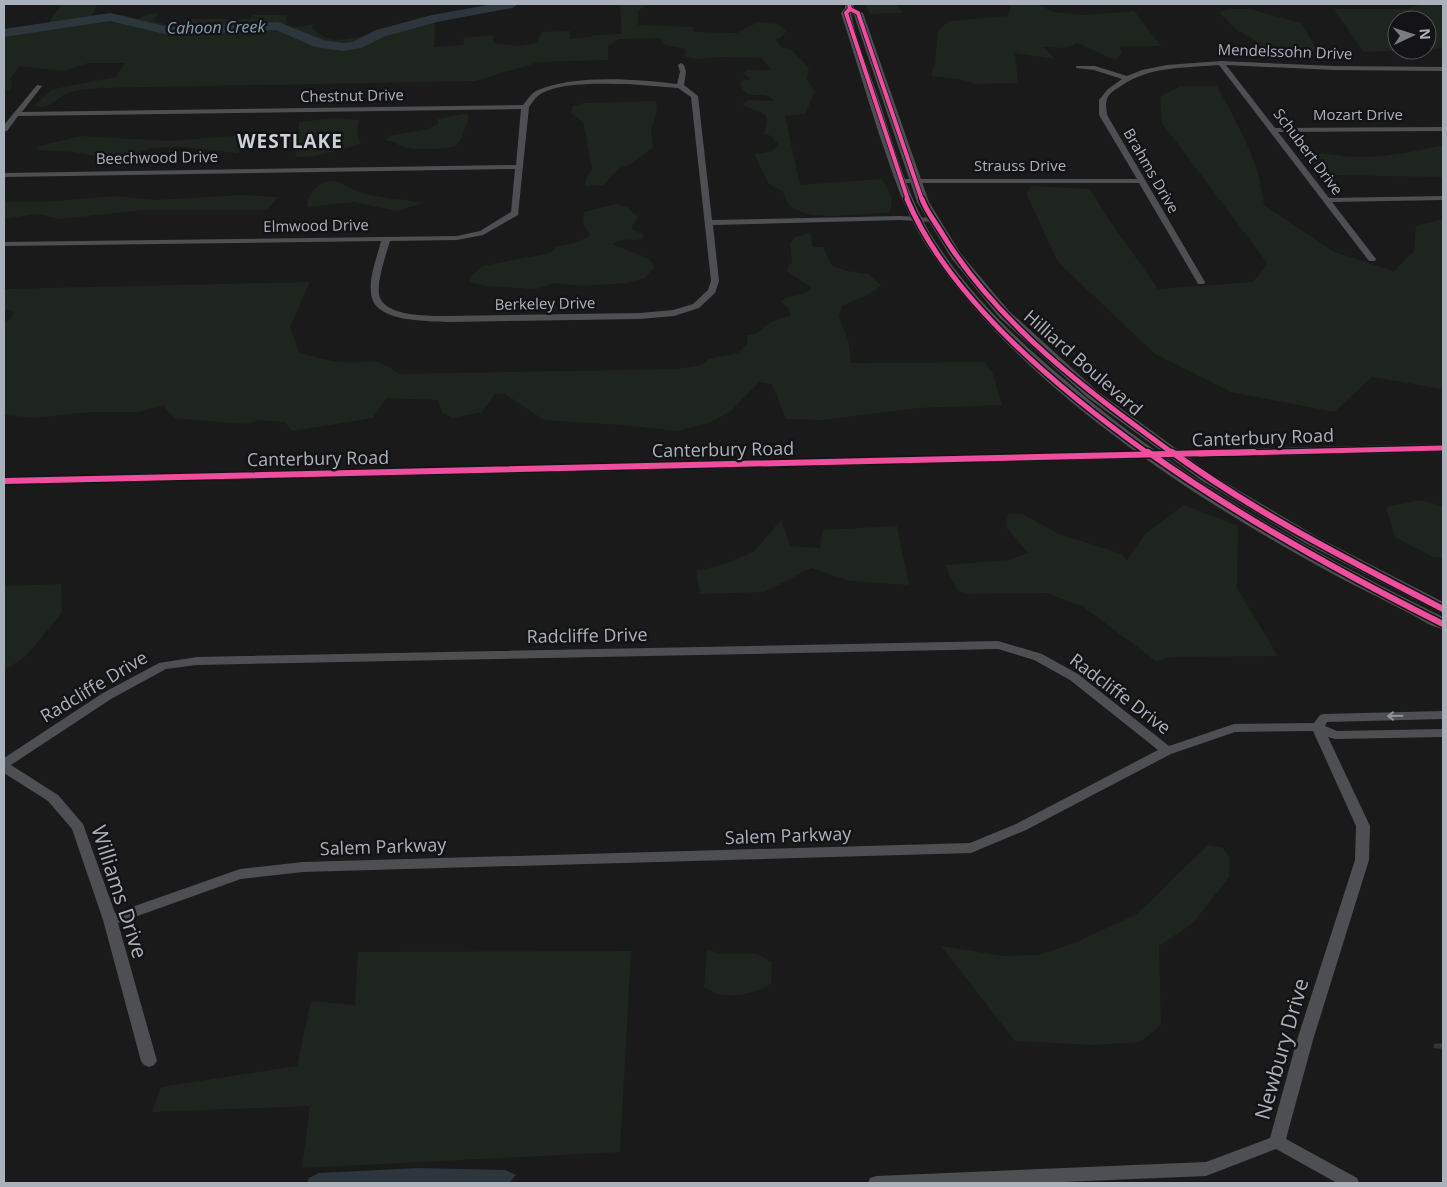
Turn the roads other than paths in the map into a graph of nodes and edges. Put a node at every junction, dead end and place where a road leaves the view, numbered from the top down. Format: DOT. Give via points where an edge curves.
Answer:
graph roads {
  1 [pos="849,6"];
  2 [pos="1220,63"];
  3 [pos="680,65"];
  4 [pos="1078,67"];
  5 [pos="1443,69"];
  6 [pos="1127,78"];
  7 [pos="39,86"];
  8 [pos="680,86"];
  9 [pos="525,107"];
  10 [pos="16,114"];
  11 [pos="1443,128"];
  12 [pos="4,129"];
  13 [pos="1274,130"];
  14 [pos="520,167"];
  15 [pos="4,175"];
  16 [pos="900,181"];
  17 [pos="914,181"];
  18 [pos="1140,181"];
  19 [pos="1443,198"];
  20 [pos="1326,200"];
  21 [pos="917,220"];
  22 [pos="933,220"];
  23 [pos="709,226"];
  24 [pos="386,239"];
  25 [pos="4,244"];
  26 [pos="1372,258"];
  27 [pos="1202,282"];
  28 [pos="1443,448"];
  29 [pos="1154,456"];
  30 [pos="1175,456"];
  31 [pos="4,481"];
  32 [pos="1443,609"];
  33 [pos="1443,624"];
  34 [pos="1443,715"];
  35 [pos="1317,728"];
  36 [pos="1443,733"];
  37 [pos="1167,751"];
  38 [pos="4,764"];
  39 [pos="4,767"];
  40 [pos="110,920"];
  41 [pos="149,1061"];
  42 [pos="1277,1142"];
  43 [pos="876,1183"];
  44 [pos="1351,1183"];
  1 -- 16 [label="main road, Hilliard Boulevard" via="846,13"];
  1 -- 17 [label="main road, Hilliard Boulevard" via="858,14"];
  2 -- 5 [label="street, Mendelssohn Drive"];
  2 -- 6 [label="street, Mendelssohn Drive" via="1167,67"];
  2 -- 13 [label="street, Schubert Drive"];
  3 -- 8 [label="street" via="683,72"];
  4 -- 6 [label="street" via="1095,68"];
  6 -- 18 [label="street, Brahms Drive" via="1110,90 1103,100 1103,115"];
  7 -- 10 [label="street"];
  8 -- 9 [label="street" via="649,82 553,88 536,94"];
  8 -- 23 [label="street, Berkeley Drive" via="694,96"];
  9 -- 10 [label="street, Chestnut Drive"];
  9 -- 14 [label="street, Elmwood Drive"];
  10 -- 12 [label="street"];
  11 -- 13 [label="street, Mozart Drive"];
  13 -- 20 [label="street, Schubert Drive"];
  14 -- 15 [label="street, Beechwood Drive"];
  14 -- 24 [label="street, Elmwood Drive" via="515,213 501,224 484,233 457,238"];
  16 -- 17 [label="street, Strauss Drive"];
  16 -- 21 [label="main road, Hilliard Boulevard"];
  17 -- 18 [label="street, Strauss Drive"];
  17 -- 22 [label="main road, Hilliard Boulevard"];
  18 -- 27 [label="street, Brahms Drive"];
  19 -- 20 [label="street"];
  20 -- 26 [label="street, Schubert Drive"];
  21 -- 22 [label="street"];
  21 -- 23 [label="street" via="903,224"];
  21 -- 29 [label="main road, Hilliard Boulevard" via="967,292 1024,352 1097,415"];
  22 -- 30 [label="main road, Hilliard Boulevard" via="983,291 1031,342 1092,394"];
  23 -- 24 [label="street, Berkeley Drive" via="715,281 712,290 696,306 674,313 640,316 440,319 388,312 376,299 375,284"];
  24 -- 25 [label="street, Elmwood Drive"];
  28 -- 30 [label="street, Canterbury Road"];
  29 -- 30 [label="street, Canterbury Road"];
  29 -- 31 [label="street, Canterbury Road"];
  29 -- 33 [label="main road, Hilliard Boulevard" via="1276,535"];
  30 -- 32 [label="main road, Hilliard Boulevard" via="1312,541"];
  34 -- 35 [label="street, Salem Parkway, one-way" via="1324,718"];
  35 -- 36 [label="street" via="1334,735"];
  35 -- 37 [label="street, Salem Parkway" via="1234,728"];
  35 -- 42 [label="street, Newbury Drive" via="1363,826 1362,860 1305,1040"];
  37 -- 38 [label="street, Radcliffe Drive" via="1074,677 1038,657 998,645 197,661 163,666 107,696"];
  37 -- 40 [label="street, Salem Parkway" via="1021,827 971,848 303,867 240,874"];
  39 -- 40 [label="street, Williams Drive" via="53,798 78,827"];
  40 -- 41 [label="street, Williams Drive"];
  42 -- 43 [label="street, Newbury Drive" via="1206,1169"];
  42 -- 44 [label="street"];
}
